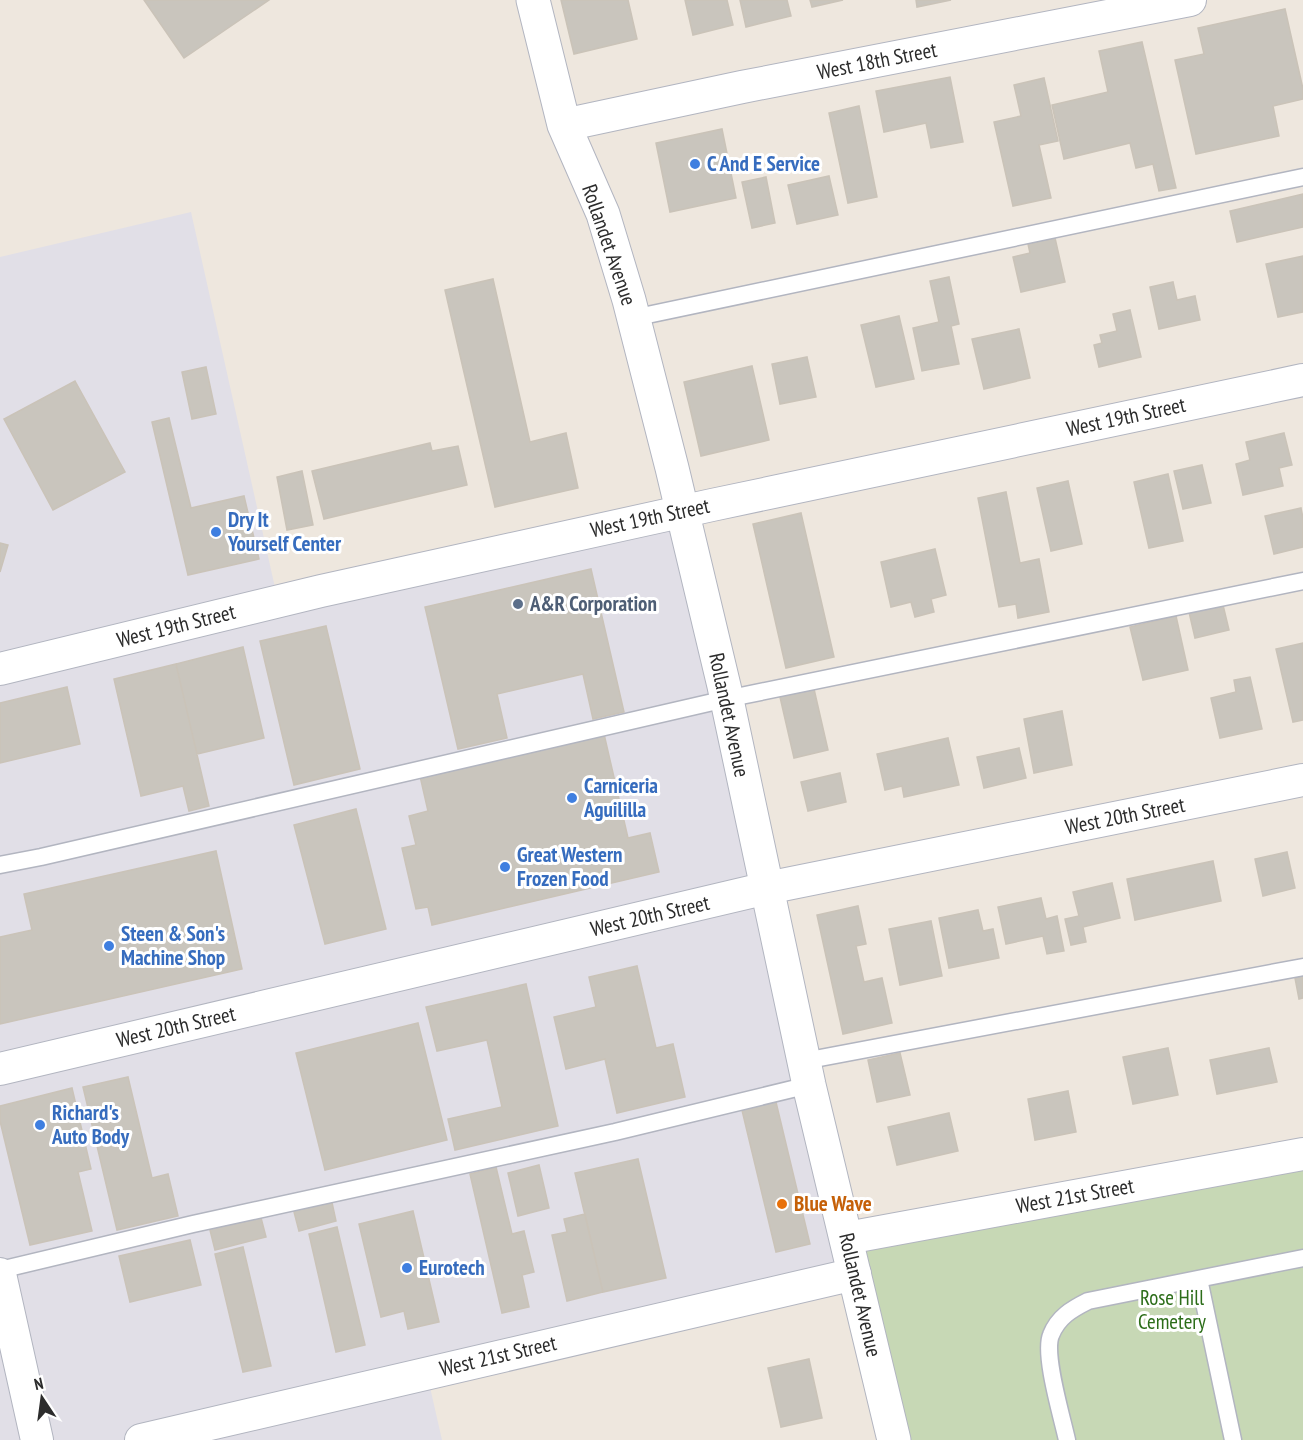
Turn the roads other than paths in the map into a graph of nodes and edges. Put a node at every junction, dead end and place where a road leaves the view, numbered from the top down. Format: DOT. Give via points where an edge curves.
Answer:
graph roads {
  1 [pos="533,0"];
  2 [pos="1190,0"];
  3 [pos="564,125"];
  4 [pos="1303,177"];
  5 [pos="633,318"];
  6 [pos="1303,380"];
  7 [pos="682,511"];
  8 [pos="1303,581"];
  9 [pos="0,669"];
  10 [pos="726,699"];
  11 [pos="1303,780"];
  12 [pos="0,865"];
  13 [pos="767,888"];
  14 [pos="1303,967"];
  15 [pos="0,1069"];
  16 [pos="806,1073"];
  17 [pos="1303,1154"];
  18 [pos="847,1238"];
  19 [pos="1303,1258"];
  20 [pos="0,1270"];
  21 [pos="0,1274"];
  22 [pos="855,1274"];
  23 [pos="1199,1279"];
  24 [pos="38,1440"];
  25 [pos="141,1440"];
  26 [pos="894,1440"];
  27 [pos="1067,1440"];
  28 [pos="1233,1440"];
  1 -- 3 [label="street, Rollandet Avenue"];
  2 -- 3 [label="street, West 18th Street" via="753,84"];
  3 -- 5 [label="street, Rollandet Avenue" via="603,214"];
  4 -- 5 [label="lane"];
  5 -- 7 [label="street, Rollandet Avenue"];
  6 -- 7 [label="street, West 19th Street"];
  7 -- 9 [label="street, West 19th Street" via="321,591"];
  7 -- 10 [label="street, Rollandet Avenue"];
  8 -- 10 [label="lane"];
  10 -- 12 [label="lane"];
  10 -- 13 [label="street, Rollandet Avenue"];
  11 -- 13 [label="street, West 20th Street"];
  13 -- 15 [label="street, West 20th Street"];
  13 -- 16 [label="street, Rollandet Avenue"];
  14 -- 16 [label="lane"];
  16 -- 18 [label="street, Rollandet Avenue"];
  16 -- 20 [label="lane" via="615,1132"];
  17 -- 18 [label="street, West 21st Street"];
  18 -- 22 [label="street, Rollandet Avenue"];
  19 -- 23 [label="lane"];
  21 -- 24 [label="street"];
  22 -- 25 [label="street, West 21st Street"];
  22 -- 26 [label="street, Rollandet Avenue"];
  23 -- 27 [label="lane" via="1088,1301 1066,1313 1050,1336 1050,1360"];
  23 -- 28 [label="lane"];
}
